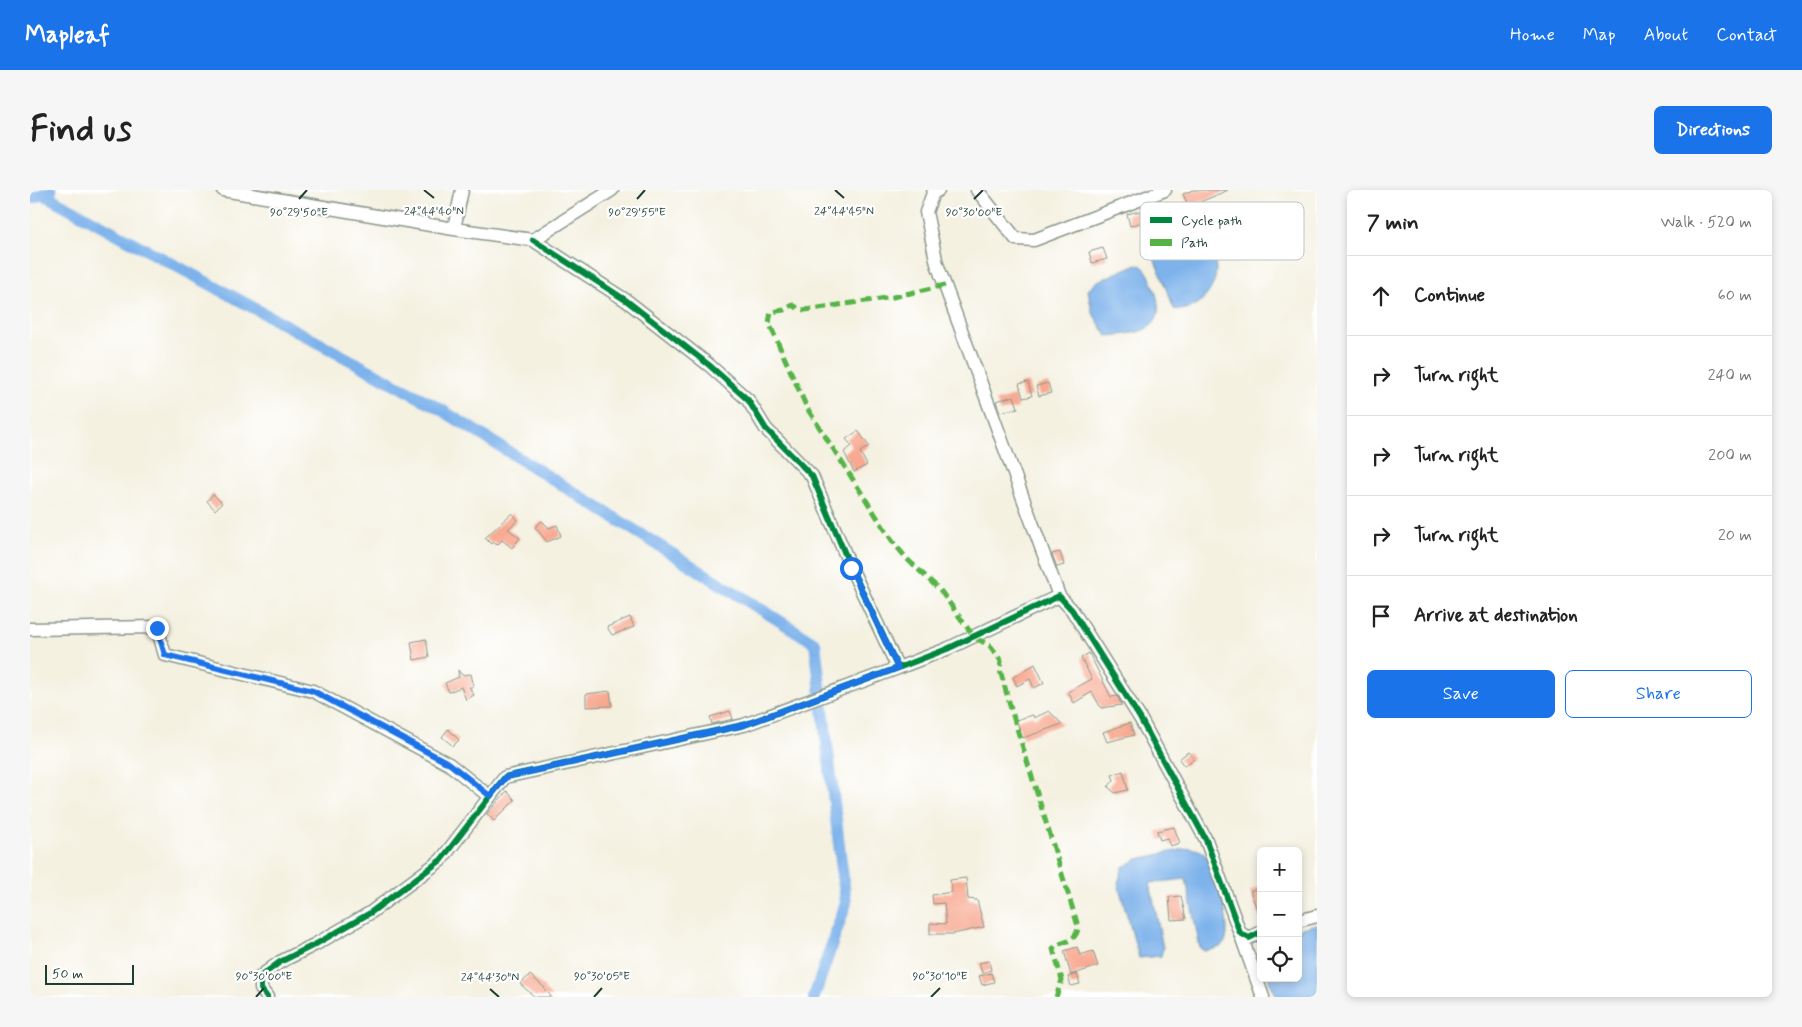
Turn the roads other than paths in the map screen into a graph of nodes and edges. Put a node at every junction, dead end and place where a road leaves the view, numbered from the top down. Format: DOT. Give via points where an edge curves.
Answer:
graph roads {
  1 [pos="223,190"];
  2 [pos="462,190"];
  3 [pos="612,190"];
  4 [pos="938,190"];
  5 [pos="977,190"];
  6 [pos="1165,190"];
  7 [pos="454,229"];
  8 [pos="533,240"];
  9 [pos="1060,596"];
  10 [pos="30,629"];
  11 [pos="898,668"];
  12 [pos="490,796"];
  13 [pos="1317,916"];
  14 [pos="1302,921"];
  15 [pos="1240,933"];
  16 [pos="1257,934"];
  17 [pos="267,997"];
  18 [pos="1263,997"];
  1 -- 7 [label="street"];
  2 -- 7 [label="street"];
  3 -- 8 [label="street"];
  4 -- 9 [label="street" via="933,192 926,212 937,264"];
  5 -- 6 [label="street" via="1016,239 1034,240"];
  7 -- 8 [label="street"];
  8 -- 11 [label="street" via="627,302 709,365 748,400 766,429 812,476"];
  9 -- 11 [label="street" via="947,649"];
  9 -- 15 [label="street" via="1140,718 1206,840"];
  10 -- 12 [label="street" via="157,628 165,655 313,691 450,764"];
  11 -- 12 [label="street" via="744,725 506,777"];
  12 -- 17 [label="street" via="441,860 370,913 280,962 261,976 261,989"];
  13 -- 14 [label="street"];
  15 -- 16 [label="street" via="1249,938"];
  15 -- 18 [label="street"];
}
